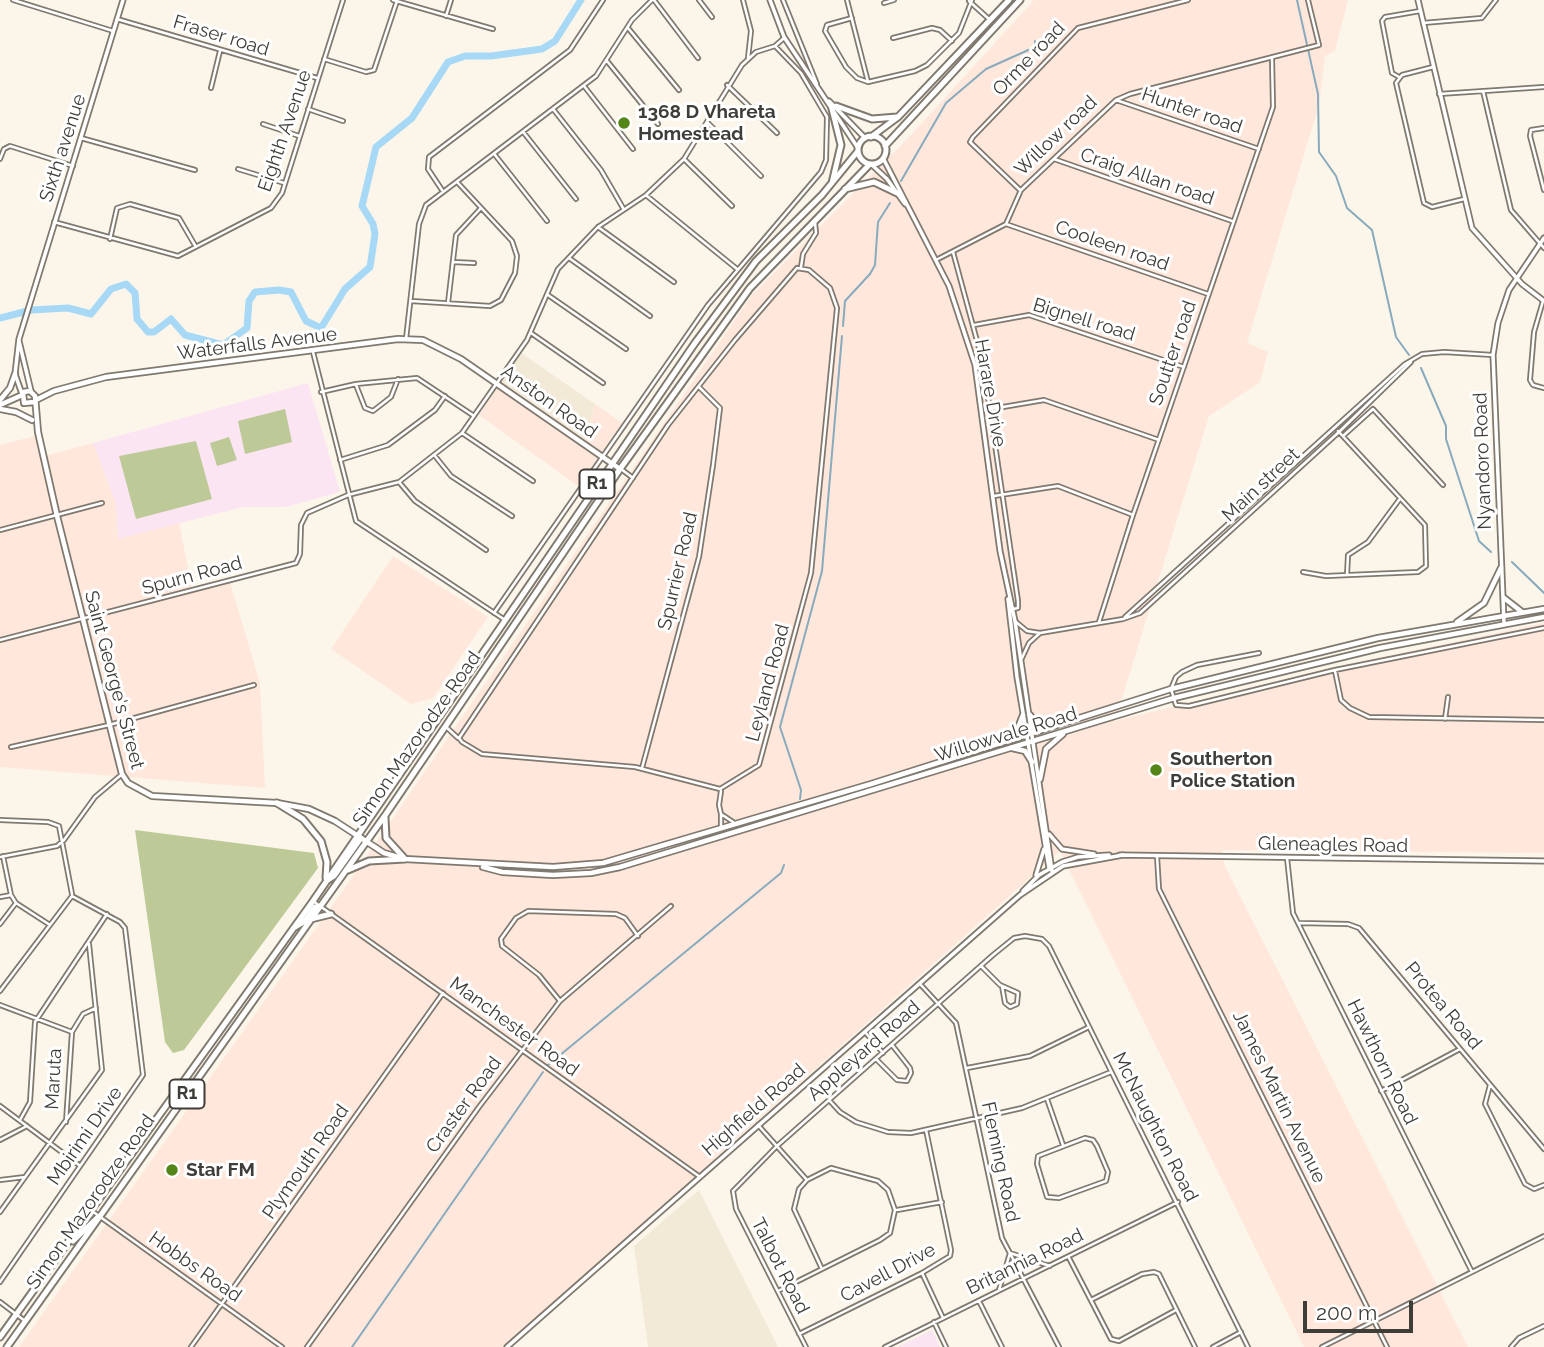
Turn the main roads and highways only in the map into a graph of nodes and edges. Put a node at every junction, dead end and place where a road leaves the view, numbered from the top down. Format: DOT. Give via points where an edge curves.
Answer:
graph roads {
  1 [pos="1009,0"];
  2 [pos="1020,0"];
  3 [pos="898,117"];
  4 [pos="868,137"];
  5 [pos="885,146"];
  6 [pos="858,149"];
  7 [pos="870,164"];
  8 [pos="831,186"];
  9 [pos="841,191"];
  10 [pos="897,193"];
  11 [pos="461,359"];
  12 [pos="15,374"];
  13 [pos="54,391"];
  14 [pos="33,392"];
  15 [pos="22,395"];
  16 [pos="0,400"];
  17 [pos="34,402"];
  18 [pos="24,404"];
  19 [pos="2,406"];
  20 [pos="32,421"];
  21 [pos="38,432"];
  22 [pos="611,463"];
  23 [pos="620,469"];
  24 [pos="1501,568"];
  25 [pos="1504,598"];
  26 [pos="1544,609"];
  27 [pos="1522,612"];
  28 [pos="1544,617"];
  29 [pos="1453,624"];
  30 [pos="1023,715"];
  31 [pos="1030,715"];
  32 [pos="1047,727"];
  33 [pos="1066,731"];
  34 [pos="1012,738"];
  35 [pos="1008,748"];
  36 [pos="1032,762"];
  37 [pos="1040,779"];
  38 [pos="277,803"];
  39 [pos="386,814"];
  40 [pos="361,838"];
  41 [pos="405,859"];
  42 [pos="478,866"];
  43 [pos="342,874"];
  44 [pos="325,882"];
  45 [pos="320,906"];
  46 [pos="331,914"];
  47 [pos="311,919"];
  48 [pos="293,929"];
  49 [pos="100,1216"];
  50 [pos="71,1242"];
  51 [pos="0,1337"];
  52 [pos="8,1347"];
  1 -- 3 [label="highway, R1"];
  2 -- 5 [label="highway"];
  3 -- 4 [label="highway, R1"];
  3 -- 8 [label="highway" via="872,119 834,108 841,145"];
  4 -- 5 [label="highway" via="880,139"];
  4 -- 6 [label="highway, Simon Mazorodze Road / R1"];
  5 -- 7 [label="highway, Simon Mazorodze Road / R1" via="883,158"];
  6 -- 7 [label="highway"];
  6 -- 8 [label="highway, Simon Mazorodze Road / R1"];
  7 -- 9 [label="highway, Simon Mazorodze Road / R1"];
  8 -- 22 [label="highway, Simon Mazorodze Road / R1" via="745,274"];
  9 -- 10 [label="highway" via="857,183 874,182"];
  9 -- 23 [label="highway, Simon Mazorodze Road / R1" via="750,288"];
  11 -- 13 [label="main road, Waterfalls Avenue" via="429,342 406,339 106,377"];
  11 -- 22 [label="main road, Anston Road"];
  12 -- 16 [label="main road"];
  13 -- 14 [label="main road, Waterfalls Avenue"];
  13 -- 17 [label="main road, Waterfalls Avenue"];
  14 -- 15 [label="main road, Waterfalls Avenue"];
  14 -- 17 [label="main road, Saint George's Street"];
  15 -- 18 [label="main road, Saint George's Street"];
  15 -- 19 [label="main road"];
  17 -- 18 [label="main road, Waterfalls Avenue"];
  17 -- 21 [label="main road, Saint George's Street"];
  18 -- 19 [label="main road"];
  18 -- 20 [label="main road, Saint George's Street"];
  19 -- 20 [label="main road"];
  20 -- 21 [label="main road, Saint George's Street"];
  21 -- 38 [label="main road, Saint George's Street" via="122,774 135,789 152,796"];
  22 -- 23 [label="main road, Anston Road"];
  22 -- 40 [label="highway, Simon Mazorodze Road / R1"];
  23 -- 39 [label="highway, Simon Mazorodze Road / R1"];
  24 -- 29 [label="main road" via="1484,603"];
  25 -- 27 [label="main road"];
  26 -- 27 [label="main road, Willowvale Road"];
  27 -- 29 [label="main road, Willowvale Road"];
  28 -- 33 [label="main road, Willowvale Road" via="1380,648 1174,698"];
  29 -- 32 [label="main road, Willowvale Road" via="1171,689"];
  30 -- 34 [label="main road"];
  31 -- 32 [label="main road" via="1038,725"];
  32 -- 34 [label="main road, Willowvale Road"];
  33 -- 35 [label="main road, Willowvale Road"];
  33 -- 37 [label="main road" via="1046,749"];
  34 -- 42 [label="main road, Willowvale Road" via="590,865"];
  35 -- 36 [label="main road" via="1021,749"];
  35 -- 42 [label="main road, Willowvale Road" via="605,871 502,872"];
  38 -- 40 [label="main road, Saint George's Street" via="319,813"];
  38 -- 44 [label="highway" via="303,819 321,841 327,862"];
  39 -- 40 [label="highway, Simon Mazorodze Road / R1"];
  39 -- 41 [label="highway" via="386,838"];
  40 -- 41 [label="main road, Willowvale Road" via="384,853"];
  40 -- 43 [label="highway, Simon Mazorodze Road / R1"];
  40 -- 44 [label="highway, Simon Mazorodze Road / R1"];
  41 -- 42 [label="main road, Willowvale Road"];
  41 -- 43 [label="highway" via="361,863"];
  43 -- 45 [label="highway, Simon Mazorodze Road / R1"];
  44 -- 48 [label="highway, Simon Mazorodze Road / R1"];
  45 -- 47 [label="highway, Simon Mazorodze Road / R1"];
  45 -- 48 [label="highway"];
  46 -- 47 [label="highway"];
  47 -- 49 [label="highway, Simon Mazorodze Road / R1"];
  48 -- 50 [label="highway, Simon Mazorodze Road / R1"];
  49 -- 50 [label="highway"];
  49 -- 52 [label="highway, Simon Mazorodze Road / R1"];
  50 -- 51 [label="highway, Simon Mazorodze Road / R1"];
}
